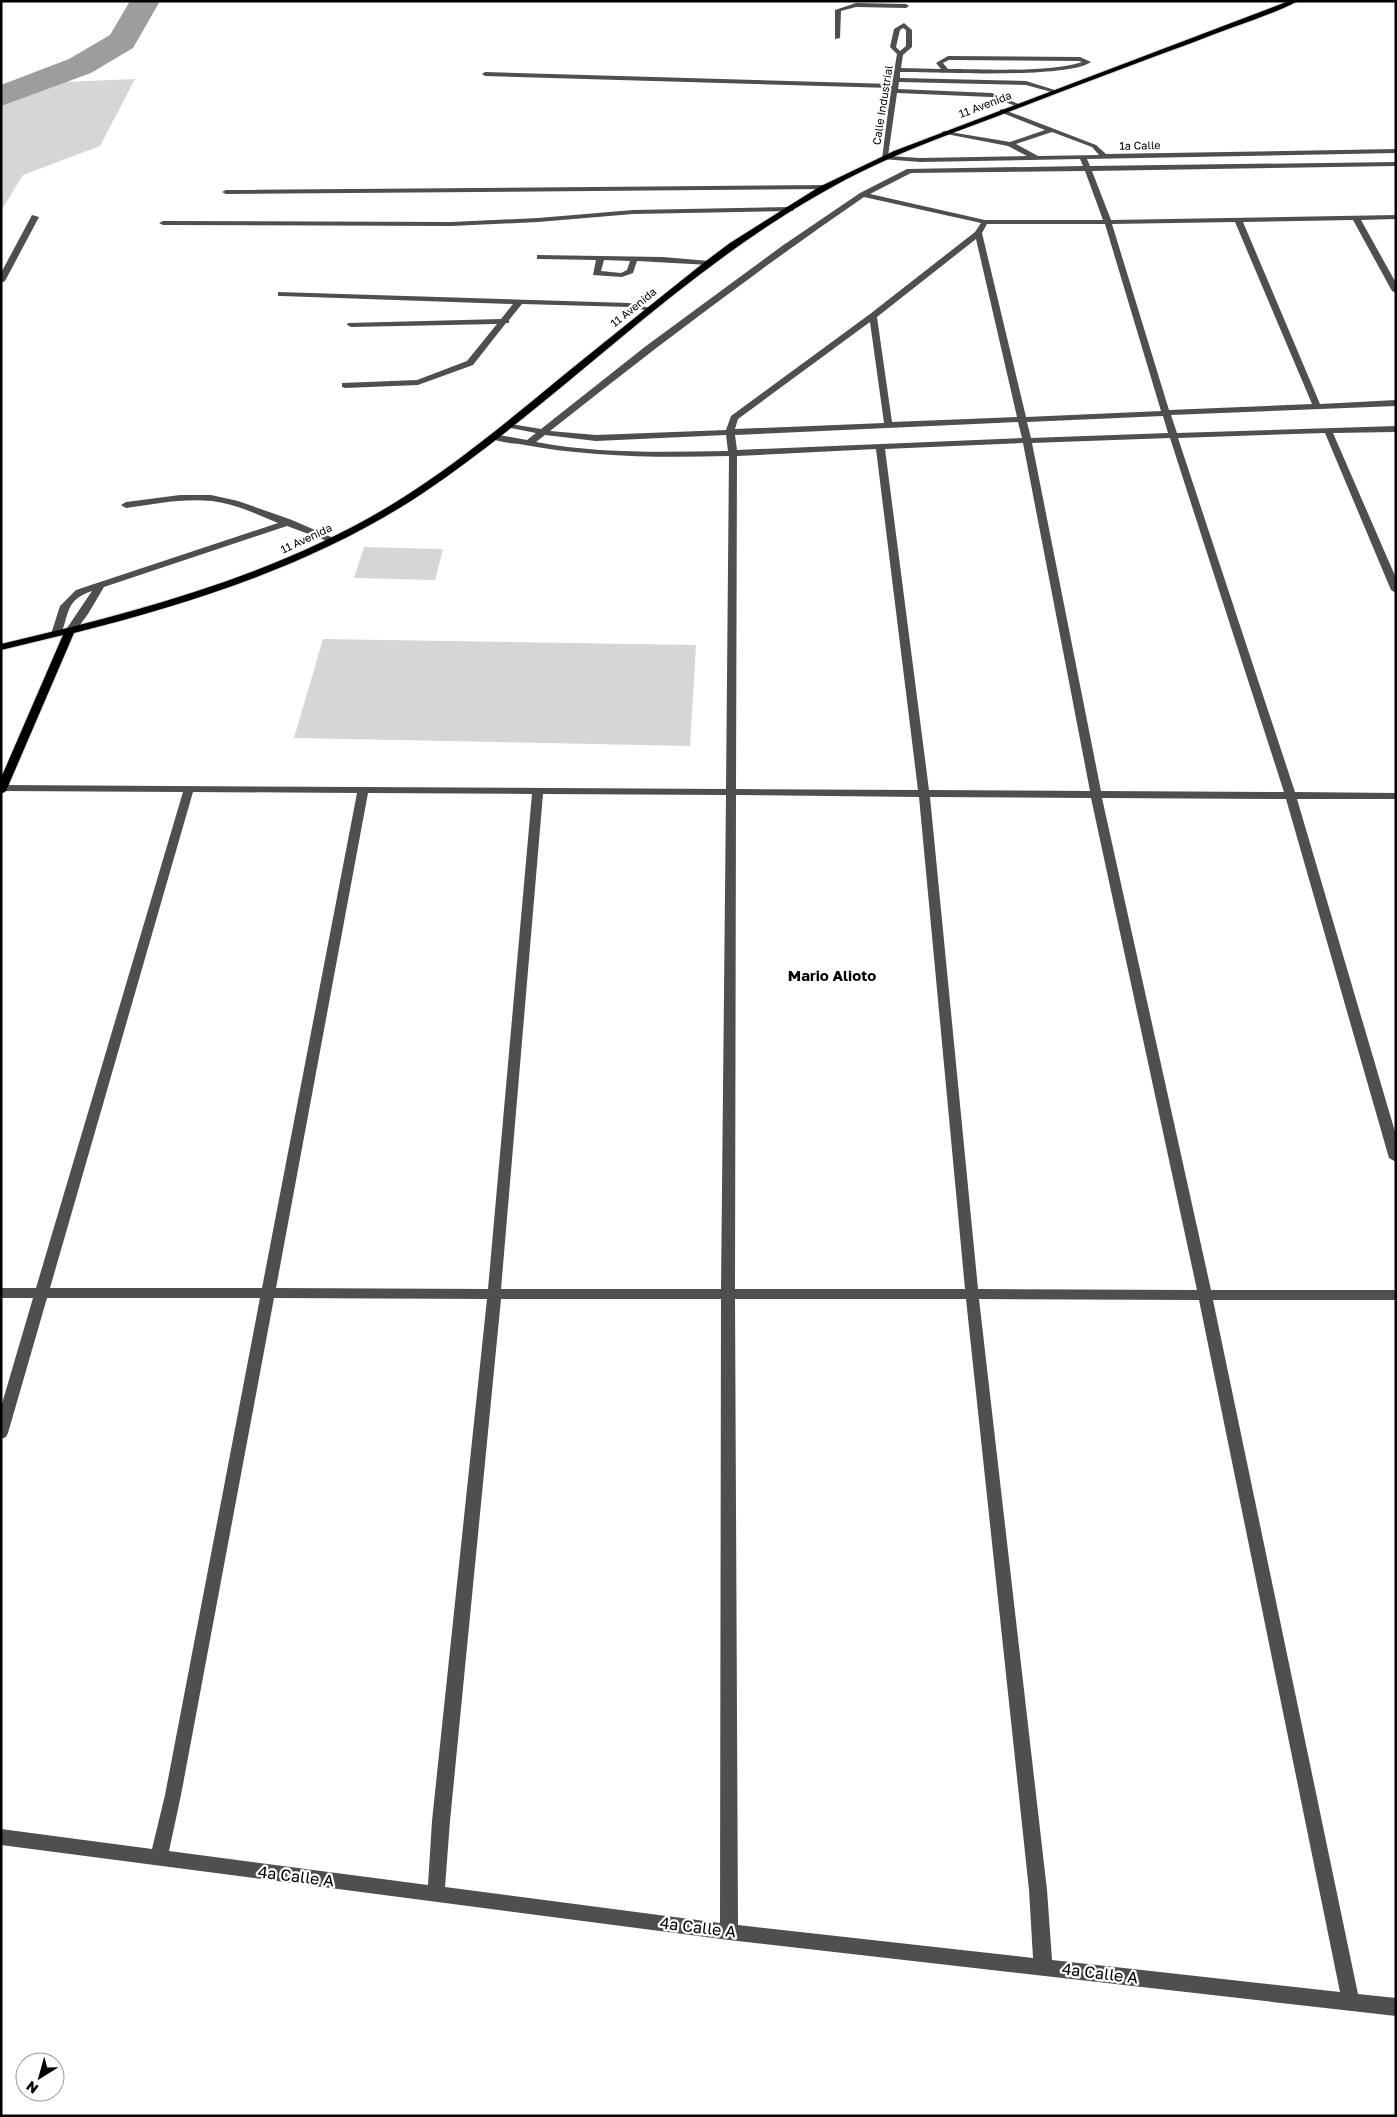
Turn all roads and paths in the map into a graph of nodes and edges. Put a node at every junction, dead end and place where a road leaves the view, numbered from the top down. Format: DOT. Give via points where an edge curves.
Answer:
graph roads {
  1 [pos="1295,1"];
  2 [pos="906,4"];
  3 [pos="904,25"];
  4 [pos="837,38"];
  5 [pos="900,54"];
  6 [pos="898,70"];
  7 [pos="946,70"];
  8 [pos="485,74"];
  9 [pos="896,86"];
  10 [pos="1055,91"];
  11 [pos="1018,105"];
  12 [pos="1002,111"];
  13 [pos="1052,130"];
  14 [pos="944,134"];
  15 [pos="1010,144"];
  16 [pos="1396,151"];
  17 [pos="1083,157"];
  18 [pos="1105,157"];
  19 [pos="884,158"];
  20 [pos="1037,158"];
  21 [pos="1396,164"];
  22 [pos="1087,170"];
  23 [pos="826,187"];
  24 [pos="226,192"];
  25 [pos="864,195"];
  26 [pos="790,209"];
  27 [pos="35,217"];
  28 [pos="1396,217"];
  29 [pos="1356,218"];
  30 [pos="1238,220"];
  31 [pos="1108,222"];
  32 [pos="163,223"];
  33 [pos="981,228"];
  34 [pos="540,257"];
  35 [pos="601,258"];
  36 [pos="634,259"];
  37 [pos="709,264"];
  38 [pos="1,281"];
  39 [pos="1396,291"];
  40 [pos="281,294"];
  41 [pos="519,302"];
  42 [pos="650,309"];
  43 [pos="873,316"];
  44 [pos="506,320"];
  45 [pos="351,325"];
  46 [pos="345,385"];
  47 [pos="1396,403"];
  48 [pos="1316,406"];
  49 [pos="1166,413"];
  50 [pos="1022,419"];
  51 [pos="888,424"];
  52 [pos="508,425"];
  53 [pos="1396,429"];
  54 [pos="1328,430"];
  55 [pos="730,431"];
  56 [pos="542,432"];
  57 [pos="1174,436"];
  58 [pos="494,437"];
  59 [pos="1027,441"];
  60 [pos="528,444"];
  61 [pos="880,446"];
  62 [pos="733,454"];
  63 [pos="126,505"];
  64 [pos="289,522"];
  65 [pos="333,540"];
  66 [pos="100,585"];
  67 [pos="1396,590"];
  68 [pos="70,631"];
  69 [pos="56,634"];
  70 [pos="1,647"];
  71 [pos="2,789"];
  72 [pos="188,789"];
  73 [pos="363,790"];
  74 [pos="538,791"];
  75 [pos="731,792"];
  76 [pos="924,793"];
  77 [pos="1096,794"];
  78 [pos="1290,795"];
  79 [pos="1396,796"];
  80 [pos="1396,1158"];
  81 [pos="1,1294"];
  82 [pos="42,1294"];
  83 [pos="268,1294"];
  84 [pos="494,1294"];
  85 [pos="728,1294"];
  86 [pos="972,1295"];
  87 [pos="1205,1295"];
  88 [pos="1396,1295"];
  89 [pos="1,1433"];
  90 [pos="1,1837"];
  91 [pos="159,1858"];
  92 [pos="436,1894"];
  93 [pos="729,1932"];
  94 [pos="1043,1966"];
  95 [pos="1351,2002"];
  96 [pos="1396,2007"];
  1 -- 10 [label="main road, 11 Avenida"];
  2 -- 3 [label="street, Calle Industrial"];
  2 -- 4 [label="street" via="856,5 838,10"];
  3 -- 5 [label="street, Calle Industrial" via="909,30 909,47"];
  3 -- 5 [label="street, Calle Industrial" via="897,29 893,47"];
  5 -- 6 [label="street, Calle Industrial"];
  6 -- 7 [label="street"];
  6 -- 9 [label="street, Calle Industrial"];
  7 -- 7 [label="street" via="1062,69 1088,62 1070,58 948,58 939,63"];
  8 -- 9 [label="street"];
  9 -- 10 [label="street" via="933,81 998,82 1026,83"];
  9 -- 11 [label="street" via="992,95"];
  9 -- 19 [label="street, Calle Industrial"];
  10 -- 11 [label="main road, 11 Avenida"];
  11 -- 12 [label="main road, 11 Avenida"];
  12 -- 13 [label="street"];
  12 -- 14 [label="main road, 11 Avenida"];
  13 -- 15 [label="street"];
  13 -- 18 [label="street" via="1094,146"];
  14 -- 15 [label="street"];
  14 -- 19 [label="main road, 11 Avenida"];
  15 -- 20 [label="street"];
  16 -- 18 [label="street, 1a Calle"];
  17 -- 18 [label="street, 1a Calle"];
  17 -- 20 [label="street, 1a Calle"];
  17 -- 22 [label="street"];
  19 -- 20 [label="street, 1a Calle"];
  19 -- 23 [label="main road, 11 Avenida"];
  21 -- 22 [label="street"];
  22 -- 25 [label="street" via="926,169 910,171"];
  22 -- 31 [label="street"];
  23 -- 24 [label="street"];
  23 -- 26 [label="main road, 11 Avenida"];
  25 -- 33 [label="street"];
  25 -- 56 [label="street" via="785,248 649,348"];
  26 -- 32 [label="street" via="633,212 451,224"];
  26 -- 37 [label="main road, 11 Avenida"];
  27 -- 38 [label="street"];
  28 -- 29 [label="street"];
  29 -- 30 [label="street"];
  29 -- 39 [label="street"];
  30 -- 31 [label="street"];
  30 -- 48 [label="street"];
  31 -- 33 [label="street"];
  31 -- 49 [label="street"];
  33 -- 43 [label="street"];
  33 -- 50 [label="street"];
  34 -- 35 [label="street"];
  35 -- 36 [label="street"];
  35 -- 36 [label="street" via="596,272 622,275 630,272"];
  36 -- 37 [label="street"];
  37 -- 42 [label="main road, 11 Avenida"];
  40 -- 41 [label="street"];
  41 -- 42 [label="street"];
  41 -- 44 [label="street"];
  42 -- 52 [label="main road, 11 Avenida"];
  43 -- 51 [label="street"];
  43 -- 55 [label="street" via="734,418"];
  44 -- 45 [label="street"];
  44 -- 46 [label="street" via="470,363 418,382"];
  47 -- 48 [label="street"];
  48 -- 49 [label="street"];
  49 -- 50 [label="street"];
  49 -- 57 [label="street"];
  50 -- 51 [label="street"];
  50 -- 59 [label="street"];
  51 -- 55 [label="street"];
  52 -- 56 [label="street"];
  52 -- 58 [label="main road, 11 Avenida"];
  53 -- 54 [label="street"];
  54 -- 57 [label="street"];
  54 -- 67 [label="street"];
  55 -- 56 [label="street" via="596,438"];
  55 -- 62 [label="street"];
  56 -- 60 [label="street"];
  57 -- 59 [label="street"];
  57 -- 78 [label="street"];
  58 -- 60 [label="street"];
  58 -- 65 [label="main road, 11 Avenida" via="397,505"];
  59 -- 61 [label="street"];
  59 -- 77 [label="street"];
  60 -- 62 [label="street" via="604,453"];
  61 -- 62 [label="street"];
  61 -- 76 [label="street"];
  62 -- 75 [label="street"];
  63 -- 64 [label="street" via="180,498 211,498"];
  64 -- 65 [label="street"];
  64 -- 66 [label="street"];
  65 -- 68 [label="main road, 11 Avenida" via="277,566 205,592"];
  66 -- 68 [label="street"];
  66 -- 69 [label="street" via="69,598 63,606"];
  68 -- 69 [label="main road, 11 Avenida"];
  68 -- 71 [label="main road"];
  69 -- 70 [label="main road, 11 Avenida"];
  71 -- 72 [label="street"];
  72 -- 73 [label="street"];
  72 -- 82 [label="street"];
  73 -- 74 [label="street"];
  73 -- 83 [label="street"];
  74 -- 75 [label="street"];
  74 -- 84 [label="street"];
  75 -- 76 [label="street"];
  75 -- 85 [label="street"];
  76 -- 77 [label="street"];
  76 -- 86 [label="street"];
  77 -- 78 [label="street"];
  77 -- 87 [label="street"];
  78 -- 79 [label="street"];
  78 -- 80 [label="street"];
  81 -- 82 [label="street"];
  82 -- 83 [label="street"];
  82 -- 89 [label="street"];
  83 -- 84 [label="street"];
  83 -- 91 [label="street"];
  84 -- 85 [label="street"];
  84 -- 92 [label="street"];
  85 -- 86 [label="street"];
  85 -- 93 [label="street"];
  86 -- 87 [label="street"];
  86 -- 94 [label="street" via="1038,1890"];
  87 -- 88 [label="street"];
  87 -- 95 [label="street"];
  90 -- 91 [label="street, 4a Calle A"];
  91 -- 92 [label="street, 4a Calle A"];
  92 -- 93 [label="street, 4a Calle A"];
  93 -- 94 [label="street, 4a Calle A"];
  94 -- 95 [label="street, 4a Calle A"];
  95 -- 96 [label="street, 4a Calle A"];
}
